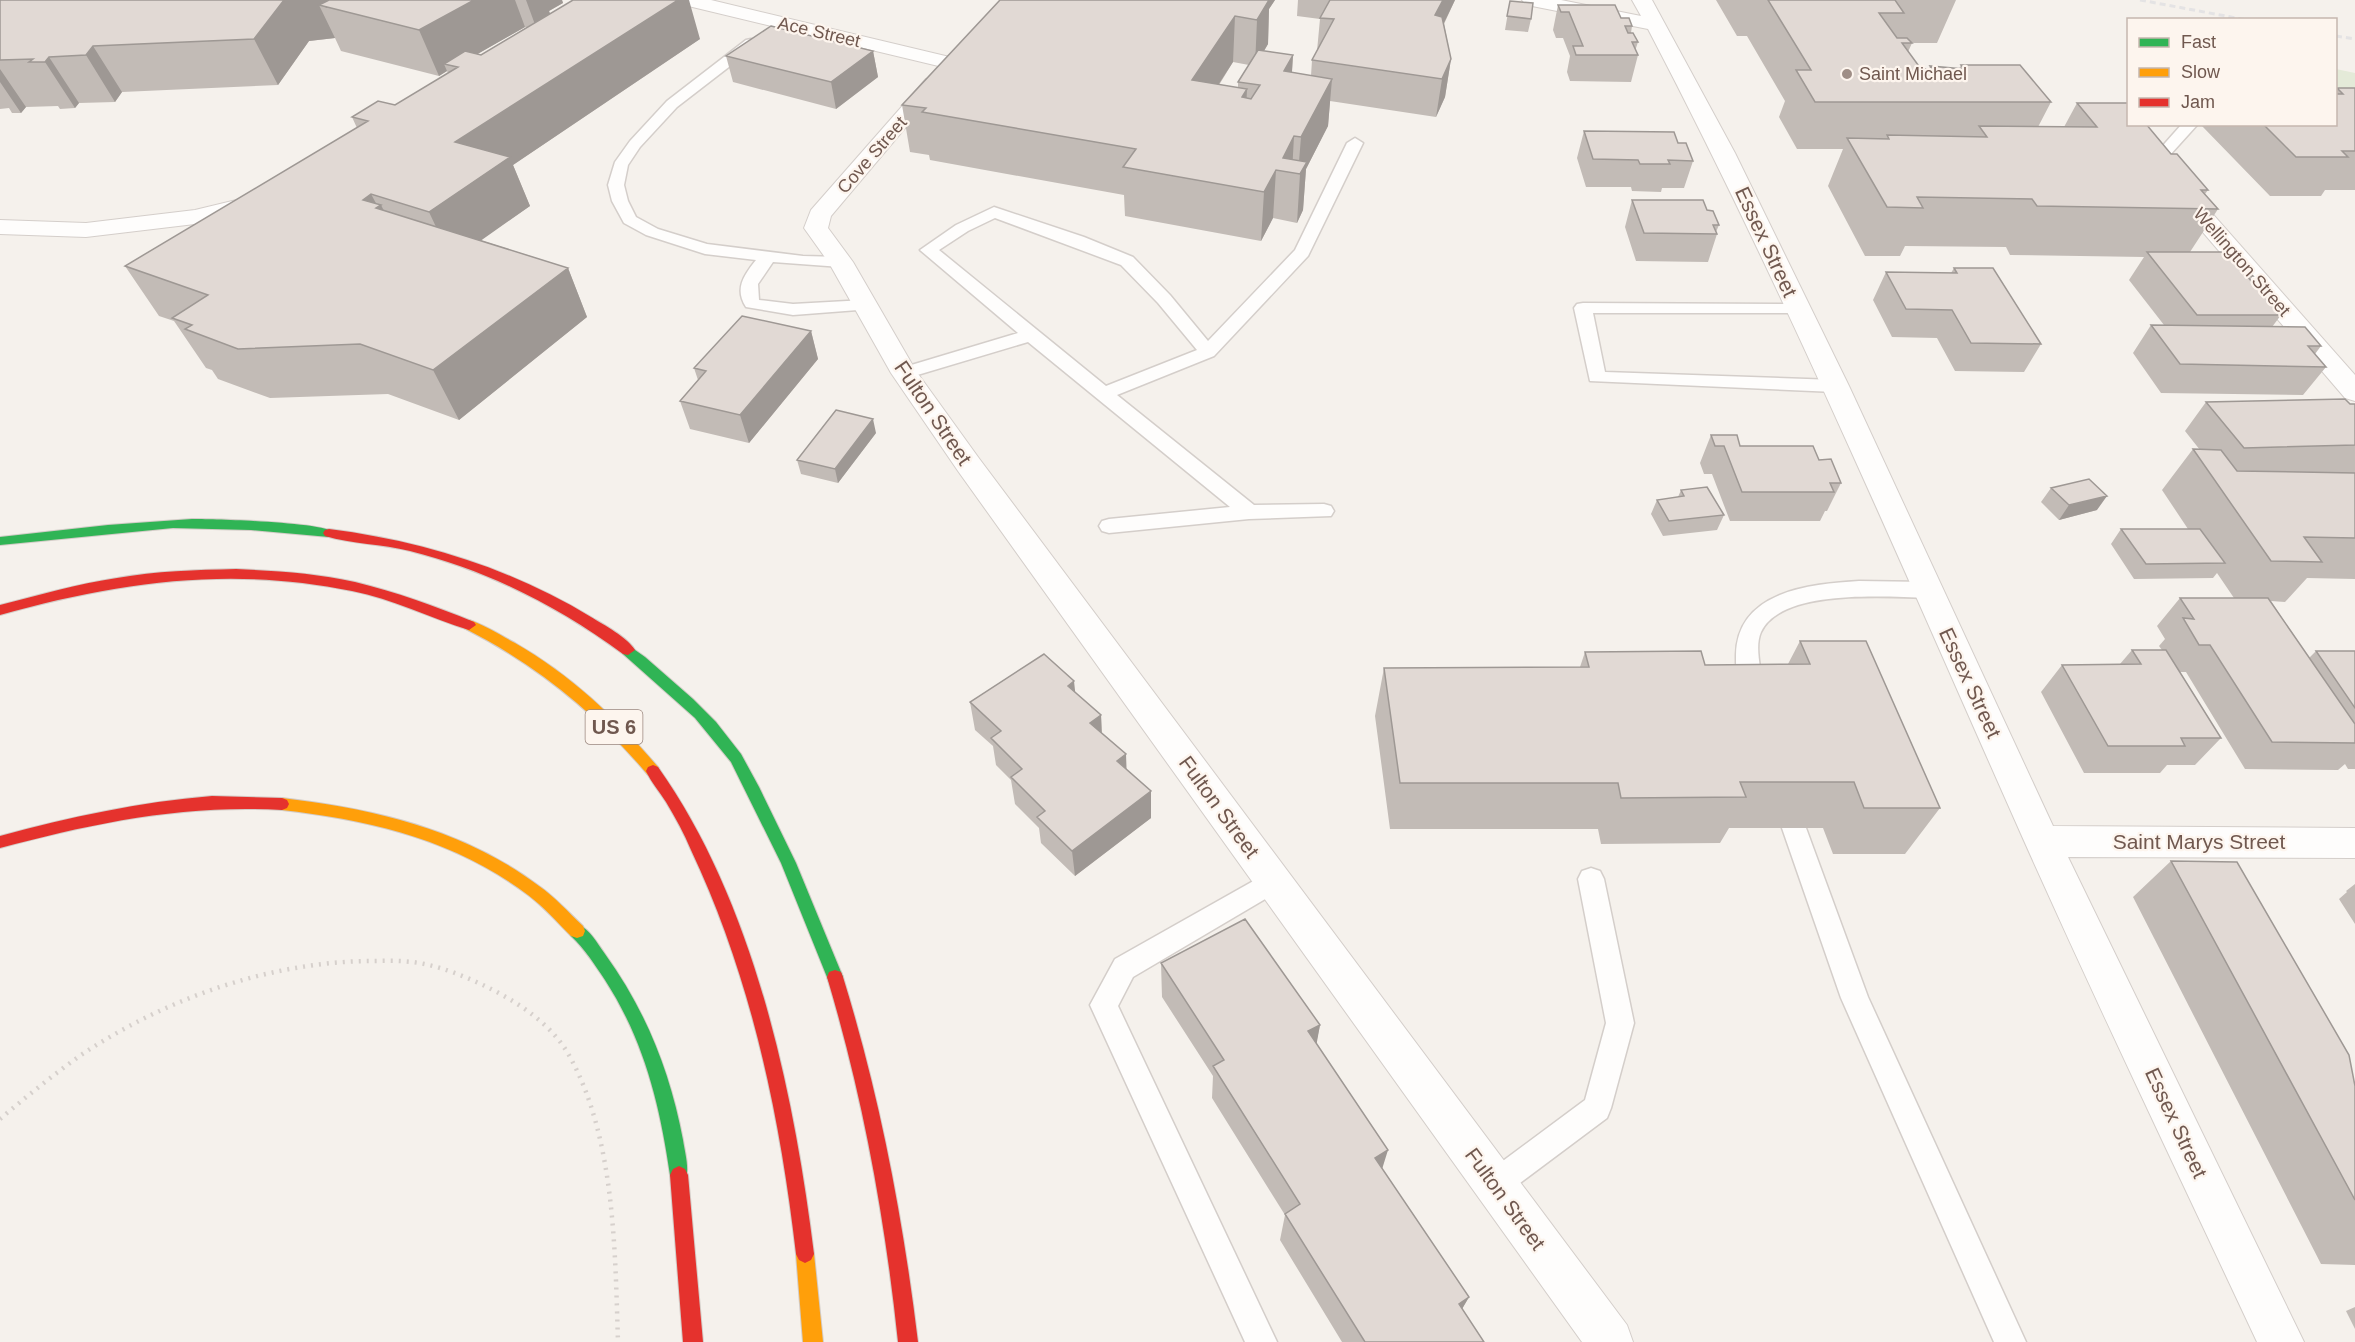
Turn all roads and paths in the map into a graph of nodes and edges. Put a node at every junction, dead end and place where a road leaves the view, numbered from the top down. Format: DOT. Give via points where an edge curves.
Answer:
graph roads {
  1 [pos="687,0"];
  2 [pos="1532,0"];
  3 [pos="1642,0"];
  4 [pos="783,24"];
  5 [pos="1657,25"];
  6 [pos="958,55"];
  7 [pos="2188,126"];
  8 [pos="1355,142"];
  9 [pos="2148,155"];
  10 [pos="281,196"];
  11 [pos="0,226"];
  12 [pos="768,257"];
  13 [pos="841,262"];
  14 [pos="865,305"];
  15 [pos="1797,308"];
  16 [pos="1031,335"];
  17 [pos="1208,352"];
  18 [pos="904,374"];
  19 [pos="1835,386"];
  20 [pos="2355,392"];
  21 [pos="1103,394"];
  22 [pos="1324,511"];
  23 [pos="1249,512"];
  24 [pos="1108,526"];
  25 [pos="0,541"];
  26 [pos="1927,590"];
  27 [pos="0,610"];
  28 [pos="1755,713"];
  29 [pos="1794,828"];
  30 [pos="2042,841"];
  31 [pos="0,842"];
  32 [pos="2355,843"];
  33 [pos="1591,879"];
  34 [pos="1274,881"];
  35 [pos="0,1119"];
  36 [pos="1494,1185"];
  37 [pos="618,1342"];
  38 [pos="693,1342"];
  39 [pos="813,1342"];
  40 [pos="908,1342"];
  41 [pos="1262,1342"];
  42 [pos="1610,1342"];
  43 [pos="2010,1342"];
  44 [pos="2281,1342"];
  1 -- 4 [label="street, Ace Street"];
  2 -- 5 [label="street"];
  3 -- 5 [label="street, Essex Street"];
  4 -- 6 [label="street, Ace Street"];
  4 -- 12 [label="lane" via="672,104 634,144 620,165 616,186 630,220 652,232 705,249"];
  5 -- 15 [label="street, Essex Street" via="1724,153"];
  6 -- 13 [label="street, Cove Street" via="819,215 816,228"];
  7 -- 9 [label="lane"];
  8 -- 17 [label="lane" via="1302,252"];
  9 -- 20 [label="street, Wellington Street"];
  10 -- 11 [label="street" via="195,217 86,230"];
  12 -- 13 [label="lane"];
  12 -- 14 [label="lane" via="748,284 747,295 752,303 793,309"];
  13 -- 14 [label="street, Fulton Street"];
  14 -- 18 [label="street, Fulton Street"];
  15 -- 19 [label="street, Essex Street"];
  15 -- 19 [label="lane" via="1583,308 1597,377"];
  16 -- 17 [label="lane" via="928,250 994,212 1078,241 1127,261"];
  16 -- 18 [label="lane"];
  16 -- 21 [label="lane"];
  17 -- 21 [label="lane"];
  18 -- 34 [label="street, Fulton Street"];
  19 -- 26 [label="street, Essex Street"];
  21 -- 23 [label="lane"];
  22 -- 23 [label="lane"];
  23 -- 24 [label="lane"];
  25 -- 40 [label="highway" via="132,525 206,523 271,526 408,546 473,565 533,589 590,619 643,658 691,703 735,757 822,938 869,1094 891,1202"];
  26 -- 28 [label="lane" via="1821,591 1777,604 1753,626 1745,663"];
  26 -- 30 [label="street, Essex Street"];
  27 -- 39 [label="highway, US 6" via="110,583 177,574 237,572 292,576 362,588 425,607 483,631 537,661 585,699 630,743 668,792 698,846 724,906 747,971 788,1125 802,1213"];
  29 -- 43 [label="lane" via="1855,998"];
  30 -- 32 [label="street, Saint Marys Street"];
  30 -- 44 [label="street, Essex Street"];
  31 -- 38 [label="highway" via="143,810 198,804 292,804 387,819 428,832 507,870 541,895 596,952 621,987 657,1065 681,1184"];
  33 -- 36 [label="lane" via="1620,1023 1597,1108"];
  34 -- 36 [label="street, Fulton Street"];
  34 -- 41 [label="lane" via="1124,968 1104,1005"];
  35 -- 37 [label="path" via="58,1072 112,1037 217,988 270,972 324,962 373,961 423,964 469,978 540,1021 569,1055 590,1097 610,1217"];
  36 -- 42 [label="street, Fulton Street"];
}
